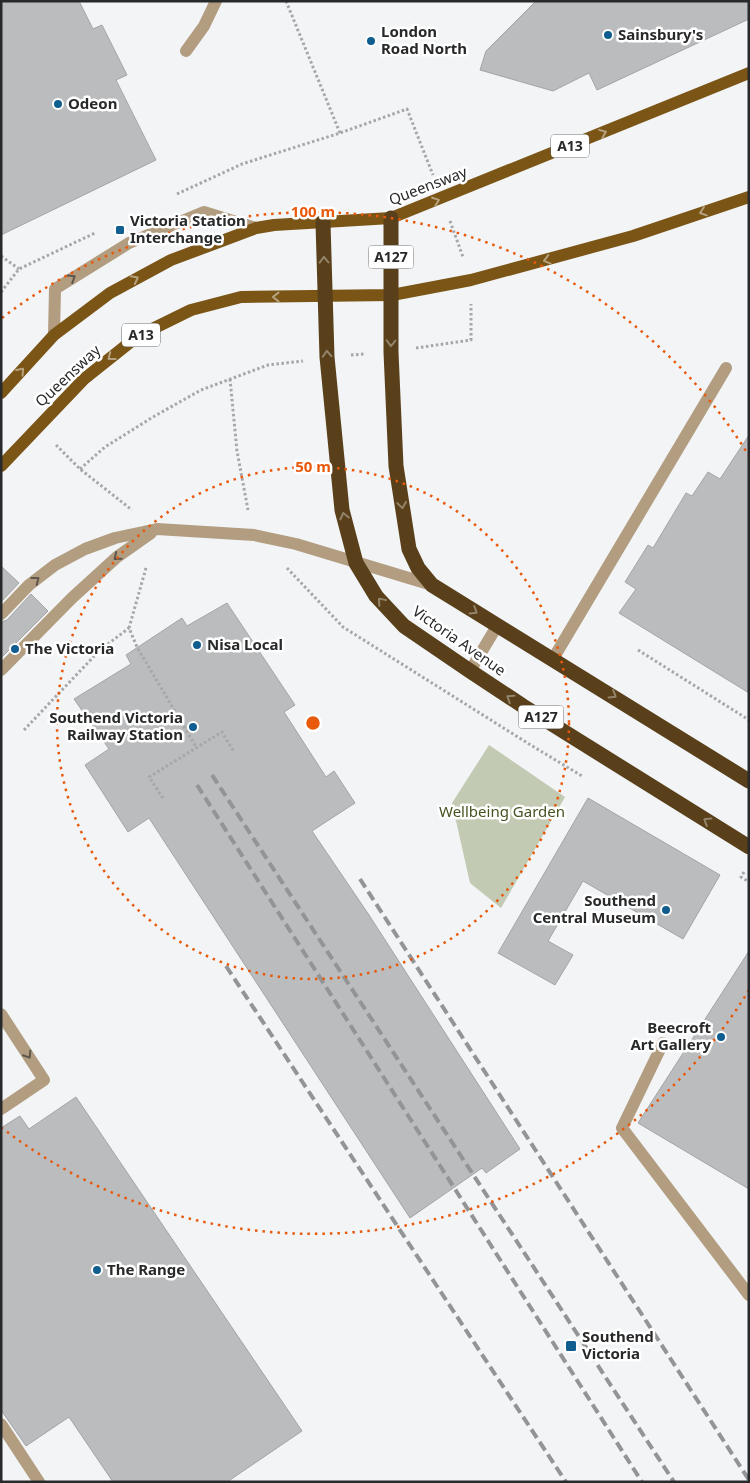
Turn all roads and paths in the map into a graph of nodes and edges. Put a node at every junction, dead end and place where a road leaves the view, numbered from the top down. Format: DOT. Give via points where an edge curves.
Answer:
graph roads {
  1 [pos="216,1"];
  2 [pos="286,1"];
  3 [pos="186,52"];
  4 [pos="749,73"];
  5 [pos="407,109"];
  6 [pos="749,197"];
  7 [pos="391,218"];
  8 [pos="323,223"];
  9 [pos="256,228"];
  10 [pos="1,256"];
  11 [pos="19,269"];
  12 [pos="392,295"];
  13 [pos="325,296"];
  14 [pos="54,335"];
  15 [pos="307,360"];
  16 [pos="726,368"];
  17 [pos="230,380"];
  18 [pos="1,393"];
  19 [pos="56,445"];
  20 [pos="1,466"];
  21 [pos="80,469"];
  22 [pos="157,529"];
  23 [pos="254,535"];
  24 [pos="356,563"];
  25 [pos="286,567"];
  26 [pos="432,585"];
  27 [pos="1,614"];
  28 [pos="497,626"];
  29 [pos="129,628"];
  30 [pos="638,650"];
  31 [pos="553,659"];
  32 [pos="1,670"];
  33 [pos="470,671"];
  34 [pos="454,696"];
  35 [pos="749,720"];
  36 [pos="24,730"];
  37 [pos="196,747"];
  38 [pos="234,752"];
  39 [pos="749,781"];
  40 [pos="163,798"];
  41 [pos="749,847"];
  42 [pos="1,1014"];
  43 [pos="663,1043"];
  44 [pos="1,1109"];
  45 [pos="749,1295"];
  46 [pos="1,1424"];
  47 [pos="39,1482"];
  1 -- 3 [label="lane"];
  2 -- 5 [label="path" via="340,133"];
  7 -- 4 [label="main road, Queensway / A13, one-way"];
  6 -- 12 [label="main road, Queensway / A13, one-way" via="632,236 510,270"];
  7 -- 8 [label="main road, Queensway / A13"];
  7 -- 12 [label="highway, Victoria Avenue / A127"];
  8 -- 9 [label="main road, Queensway / A13"];
  13 -- 8 [label="highway, Victoria Avenue / A127, one-way"];
  14 -- 9 [label="main road, Queensway / A13, one-way" via="110,293 171,260"];
  14 -- 9 [label="lane, one-way" via="55,289 129,243 204,212"];
  10 -- 11 [label="path"];
  12 -- 13 [label="main road, Queensway / A13"];
  12 -- 26 [label="highway, Victoria Avenue / A127, one-way" via="396,466 409,549 418,568"];
  13 -- 20 [label="main road, Queensway / A13, one-way" via="240,297 191,310 138,336 84,379"];
  24 -- 13 [label="highway, Victoria Avenue / A127, one-way" via="342,510 327,356"];
  18 -- 14 [label="main road, Queensway / A13, one-way"];
  15 -- 17 [label="path" via="268,365"];
  16 -- 31 [label="lane"];
  17 -- 21 [label="path" via="201,390 153,417 105,447"];
  17 -- 23 [label="path" via="237,451"];
  19 -- 21 [label="path"];
  21 -- 22 [label="path"];
  22 -- 23 [label="lane"];
  27 -- 22 [label="lane, one-way" via="29,585 55,565 115,538"];
  22 -- 29 [label="path"];
  22 -- 32 [label="lane, one-way" via="117,557"];
  23 -- 24 [label="lane"];
  24 -- 26 [label="lane"];
  33 -- 24 [label="highway, Victoria Avenue / A127, one-way" via="404,626 376,596"];
  25 -- 34 [label="path" via="343,627"];
  26 -- 28 [label="highway, Victoria Avenue / A127, one-way"];
  28 -- 31 [label="highway, Victoria Avenue / A127"];
  28 -- 33 [label="lane"];
  29 -- 36 [label="path" via="100,650"];
  29 -- 37 [label="path"];
  30 -- 35 [label="path"];
  31 -- 39 [label="highway, Victoria Avenue / A127, one-way"];
  41 -- 33 [label="highway, Victoria Avenue / A127, one-way"];
  37 -- 38 [label="path" via="222,732"];
  37 -- 40 [label="path" via="149,777"];
  42 -- 44 [label="lane, one-way" via="44,1080"];
  43 -- 45 [label="lane" via="622,1128"];
  46 -- 47 [label="lane"];
}
